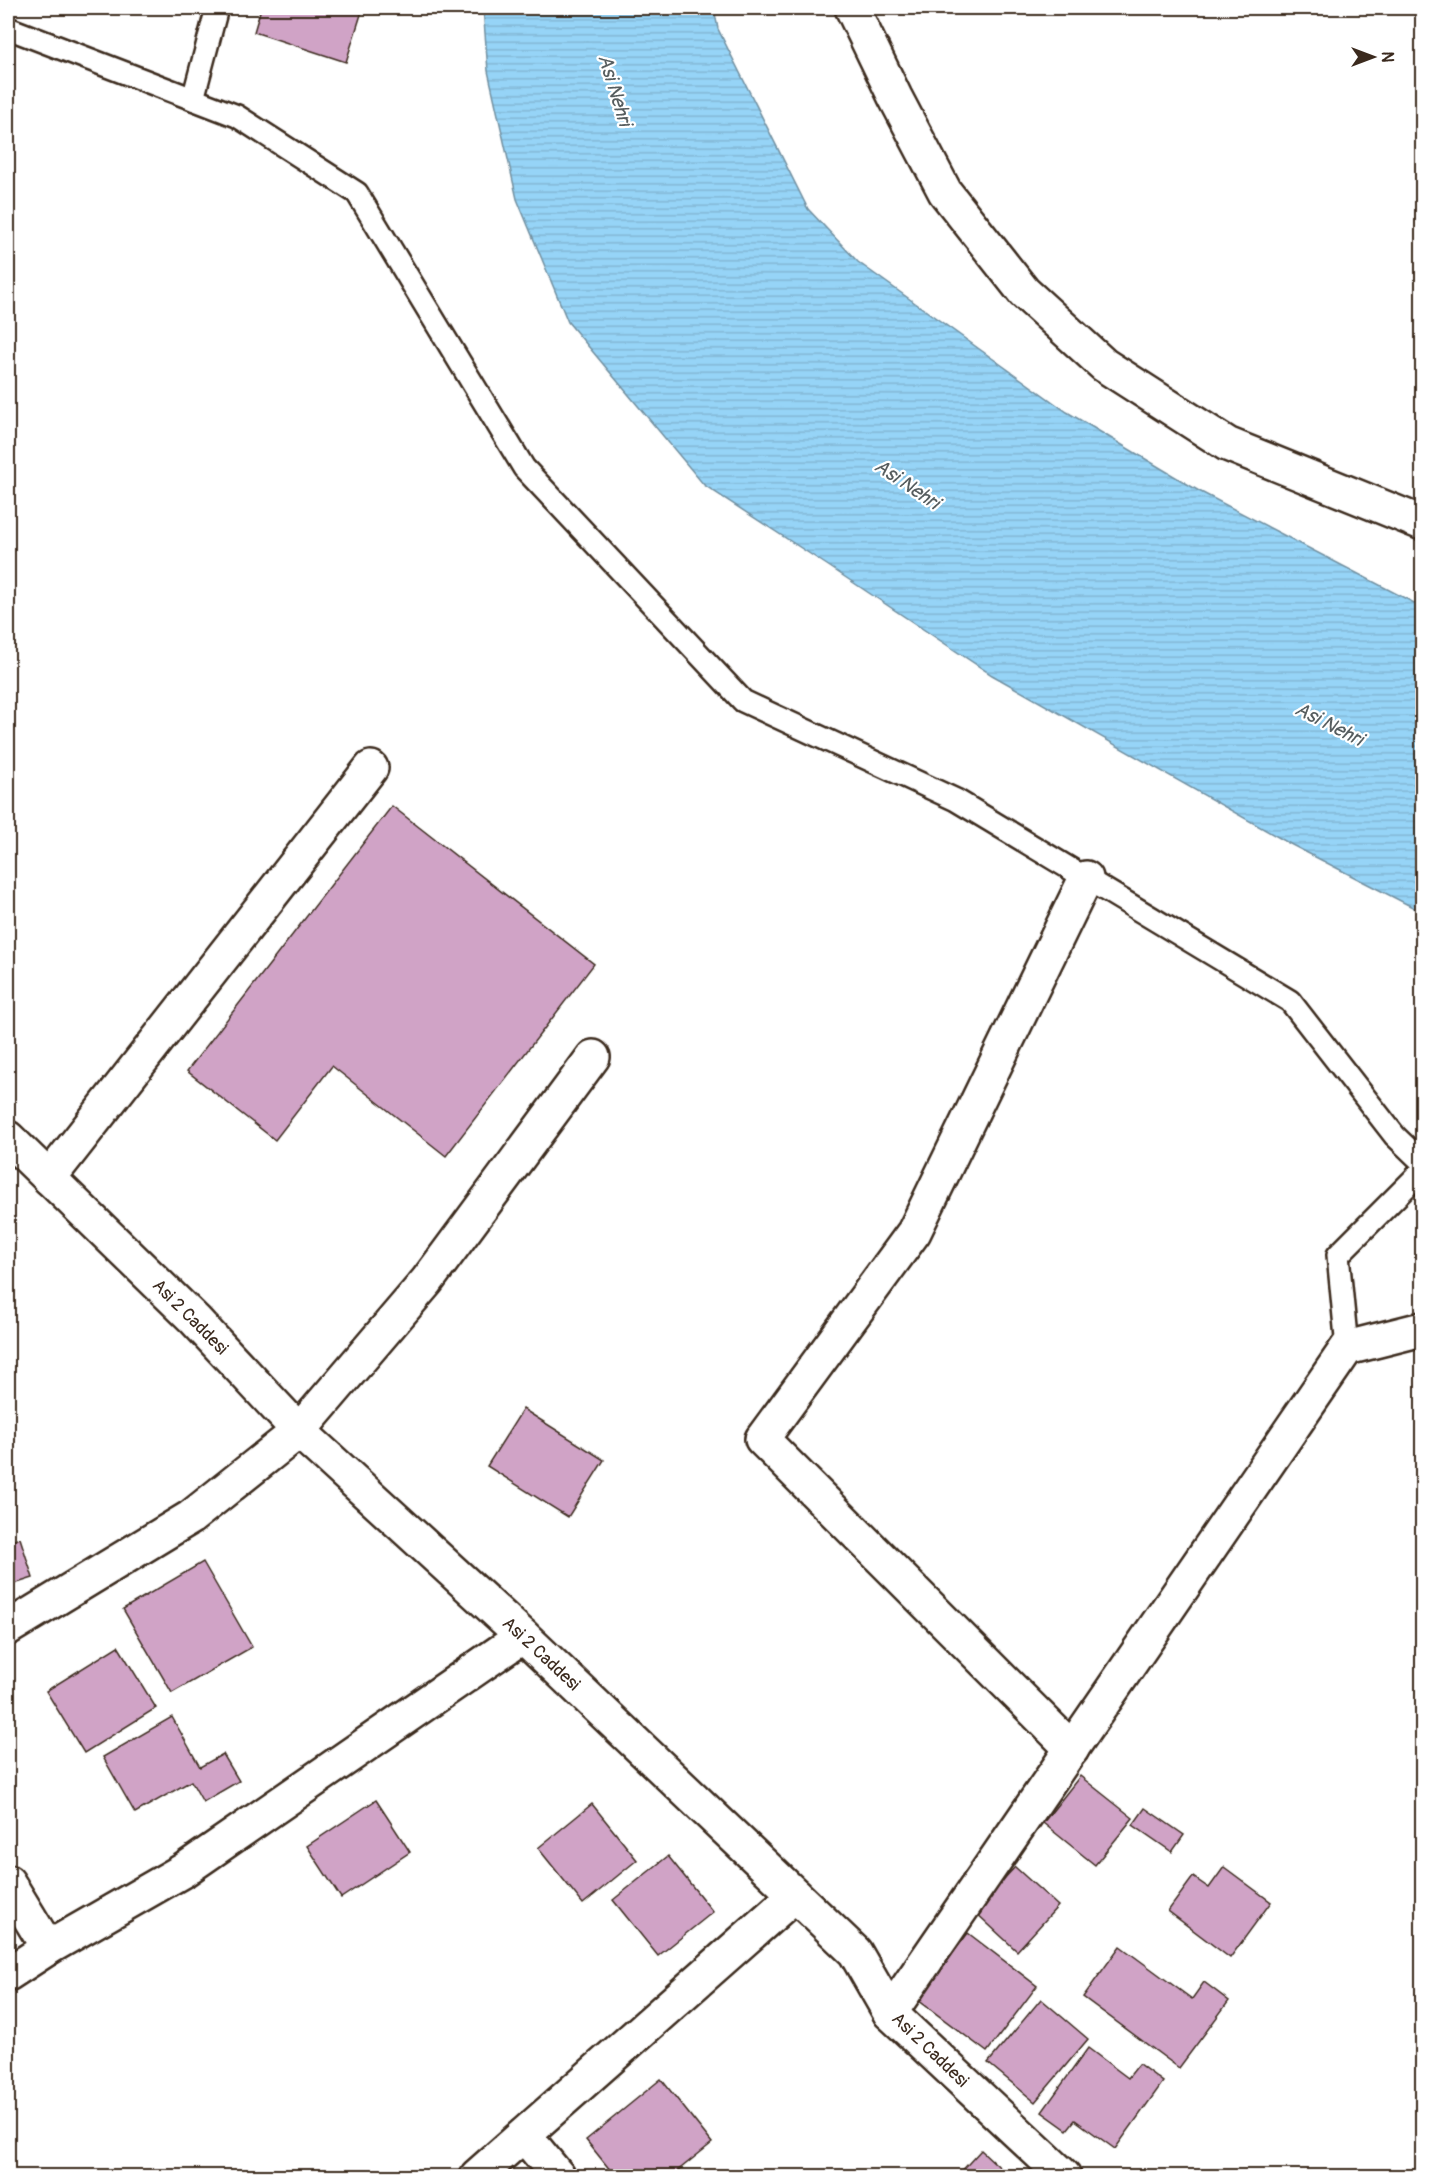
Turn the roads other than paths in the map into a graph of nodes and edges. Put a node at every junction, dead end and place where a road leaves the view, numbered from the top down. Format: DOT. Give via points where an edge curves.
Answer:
graph roads {
  1 [pos="217,8"];
  2 [pos="852,8"];
  3 [pos="869,8"];
  4 [pos="8,28"];
  5 [pos="869,39"];
  6 [pos="193,99"];
  7 [pos="1422,523"];
  8 [pos="371,768"];
  9 [pos="1086,878"];
  10 [pos="594,1057"];
  11 [pos="8,1138"];
  12 [pos="1422,1162"];
  13 [pos="1422,1171"];
  14 [pos="49,1178"];
  15 [pos="1422,1329"];
  16 [pos="1347,1348"];
  17 [pos="299,1431"];
  18 [pos="8,1628"];
  19 [pos="523,1636"];
  20 [pos="1072,1749"];
  21 [pos="8,1882"];
  22 [pos="795,1895"];
  23 [pos="48,1948"];
  24 [pos="8,1974"];
  25 [pos="890,2013"];
  26 [pos="524,2135"];
  27 [pos="477,2176"];
  28 [pos="558,2176"];
  29 [pos="1064,2176"];
  1 -- 6 [label="lane"];
  2 -- 5 [label="street"];
  3 -- 5 [label="street"];
  4 -- 6 [label="lane"];
  5 -- 7 [label="street" via="945,192 1024,292 1104,365 1227,444"];
  6 -- 9 [label="lane" via="237,116 357,193 524,468 743,701 956,800"];
  8 -- 14 [label="street"];
  9 -- 12 [label="lane" via="1290,1001 1395,1136"];
  9 -- 20 [label="street" via="914,1232 762,1439"];
  10 -- 17 [label="street" via="428,1281"];
  11 -- 14 [label="street, Asi 2 Caddesi"];
  13 -- 16 [label="lane" via="1338,1256"];
  14 -- 17 [label="street, Asi 2 Caddesi" via="195,1320"];
  15 -- 16 [label="street"];
  16 -- 20 [label="street"];
  17 -- 18 [label="street" via="190,1517"];
  17 -- 19 [label="street, Asi 2 Caddesi"];
  19 -- 22 [label="street, Asi 2 Caddesi"];
  19 -- 23 [label="street" via="184,1870"];
  20 -- 25 [label="street"];
  21 -- 23 [label="street"];
  22 -- 25 [label="street, Asi 2 Caddesi" via="855,1952"];
  22 -- 26 [label="street"];
  23 -- 24 [label="street"];
  25 -- 29 [label="street, Asi 2 Caddesi"];
  26 -- 27 [label="street"];
  26 -- 28 [label="street"];
}
